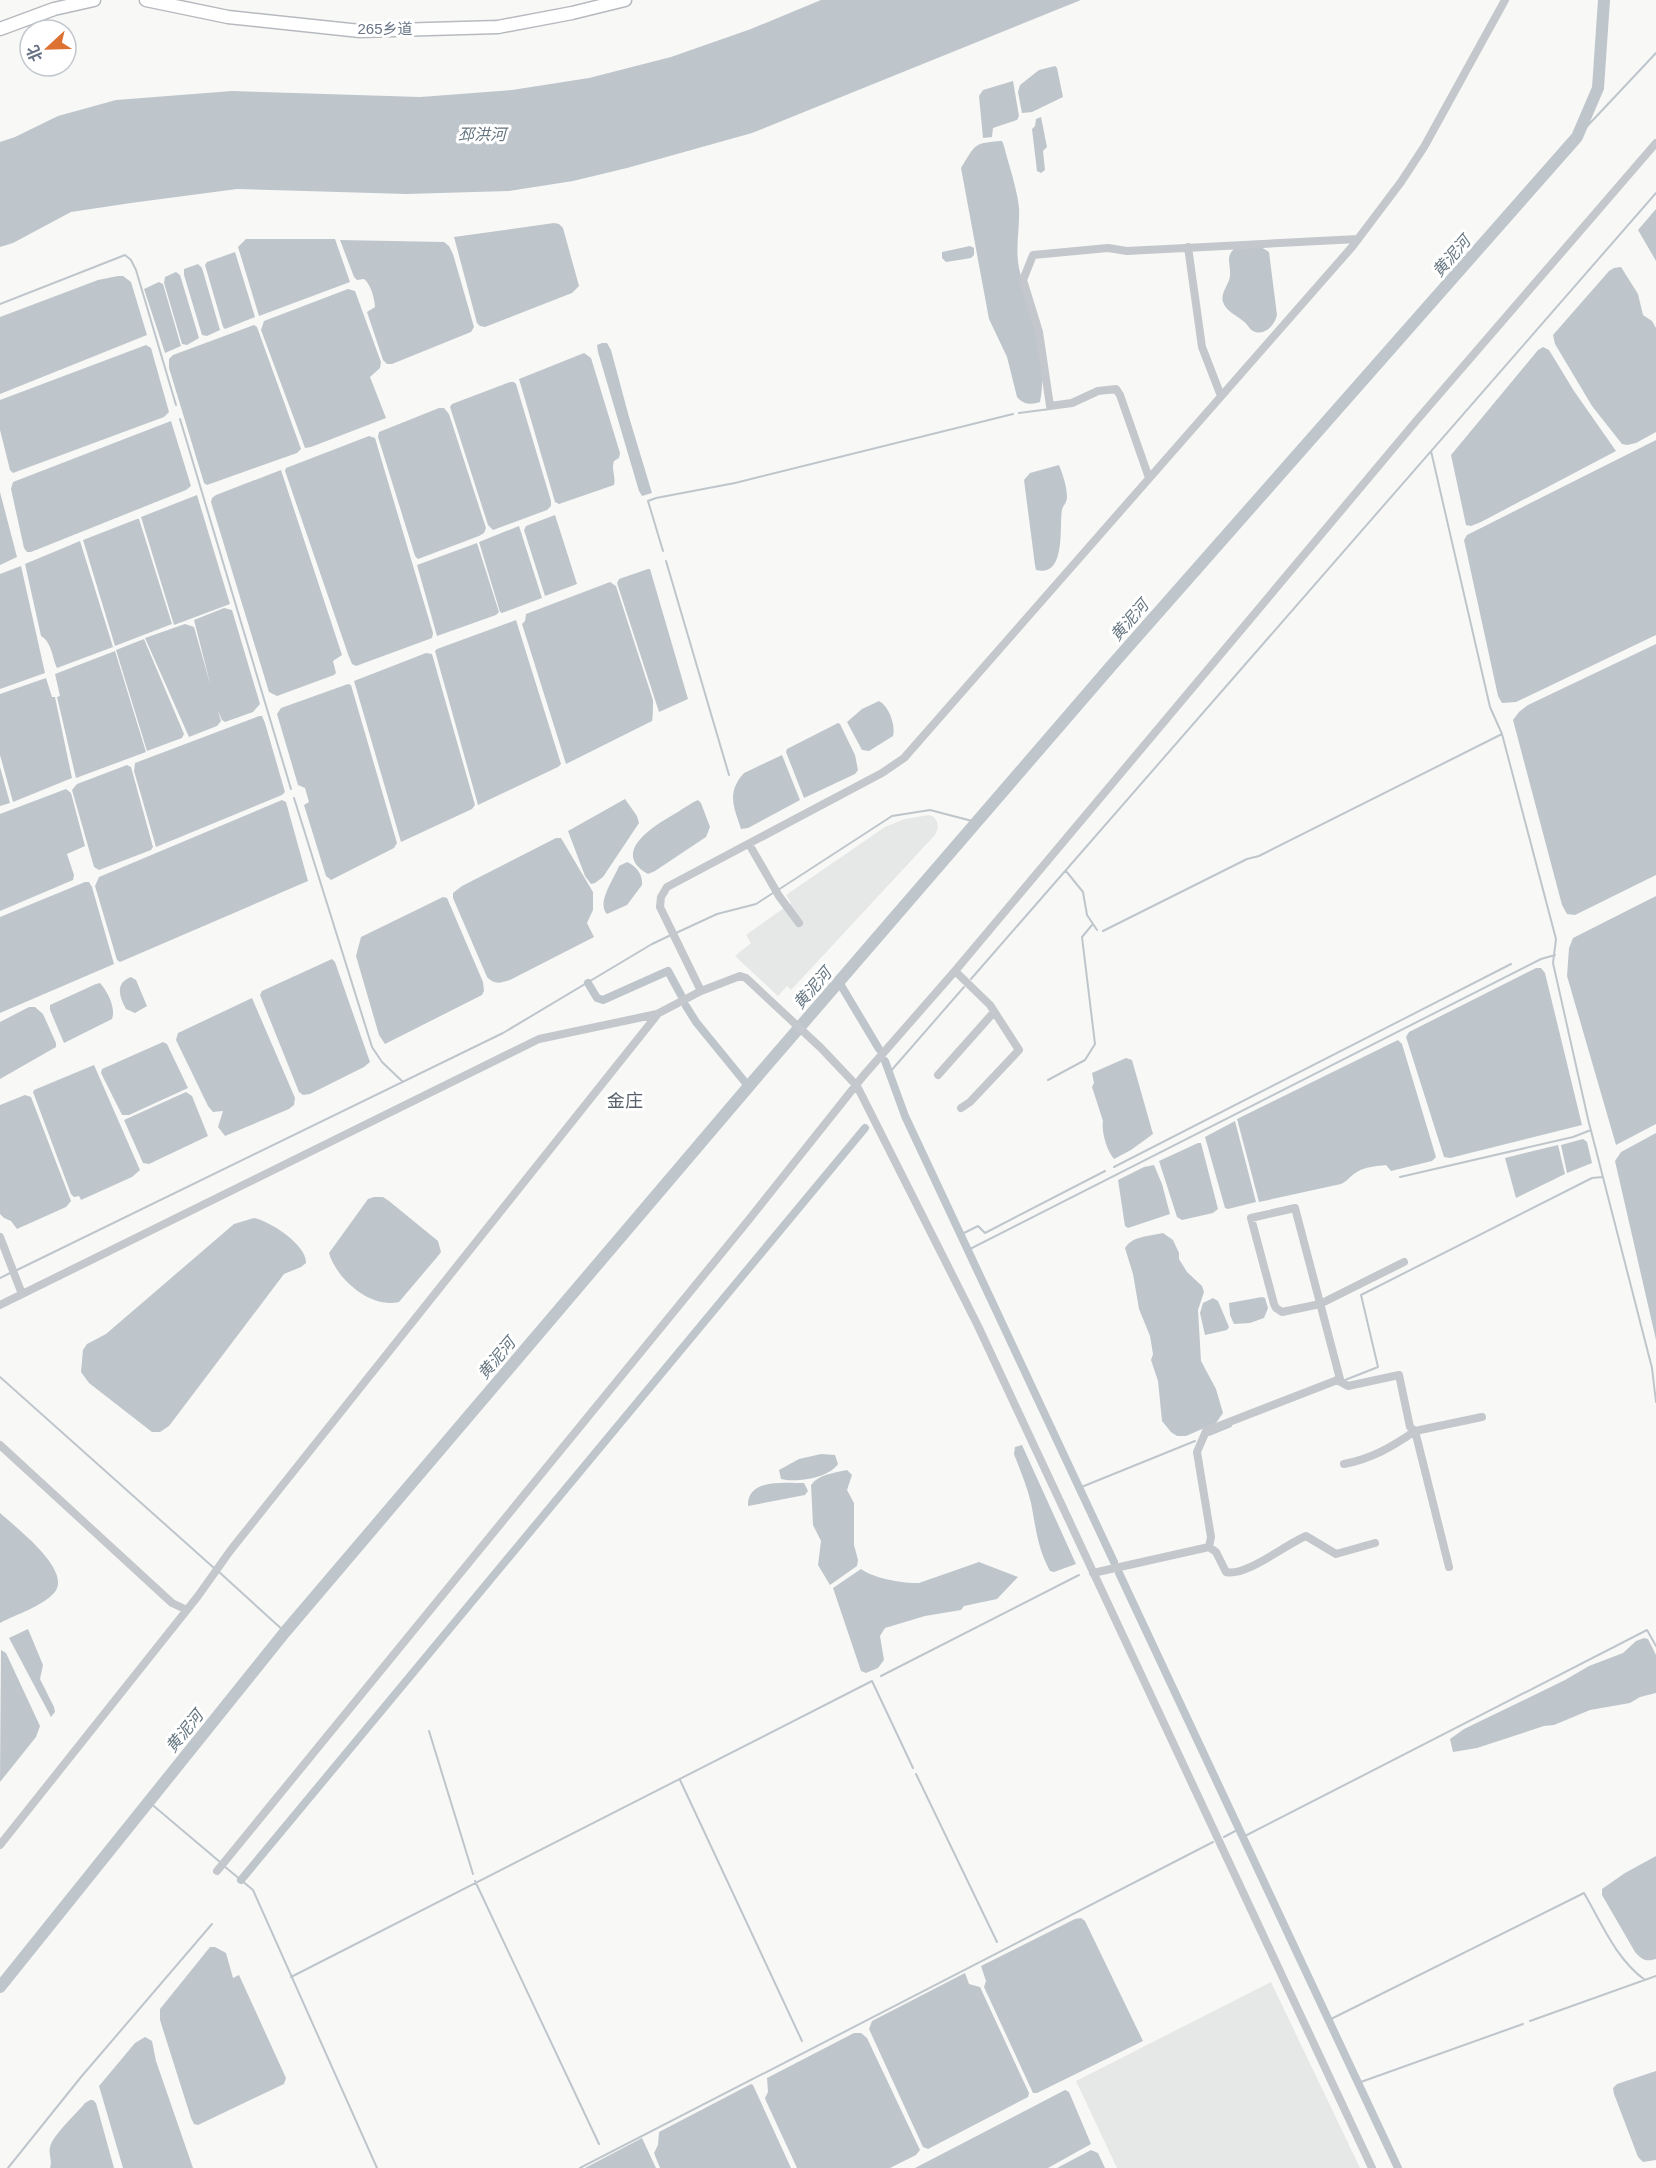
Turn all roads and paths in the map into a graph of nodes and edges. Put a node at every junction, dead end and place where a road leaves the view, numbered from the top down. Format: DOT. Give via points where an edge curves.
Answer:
graph roads {
  1 [pos="94,0"];
  2 [pos="146,0"];
  3 [pos="625,0"];
  4 [pos="1505,0"];
  5 [pos="77,2"];
  6 [pos="0,29"];
  7 [pos="1656,143"];
  8 [pos="1358,239"];
  9 [pos="1188,247"];
  10 [pos="1221,396"];
  11 [pos="1149,478"];
  12 [pos="749,844"];
  13 [pos="799,923"];
  14 [pos="955,971"];
  15 [pos="701,991"];
  16 [pos="994,1012"];
  17 [pos="657,1014"];
  18 [pos="938,1075"];
  19 [pos="857,1086"];
  20 [pos="961,1108"];
  21 [pos="0,1237"];
  22 [pos="1404,1262"];
  23 [pos="22,1294"];
  24 [pos="1320,1304"];
  25 [pos="0,1305"];
  26 [pos="1336,1380"];
  27 [pos="1482,1417"];
  28 [pos="1415,1431"];
  29 [pos="0,1445"];
  30 [pos="1344,1464"];
  31 [pos="1375,1543"];
  32 [pos="1209,1546"];
  33 [pos="1449,1567"];
  34 [pos="1093,1573"];
  35 [pos="187,1610"];
  36 [pos="0,1845"];
  37 [pos="217,1871"];
  38 [pos="1372,2168"];
  1 -- 5 [label="street"];
  2 -- 3 [label="street, 265乡道" via="228,17 360,31 498,27"];
  4 -- 8 [label="street" via="1424,147"];
  5 -- 6 [label="street"];
  7 -- 14 [label="street" via="1417,420"];
  8 -- 9 [label="street"];
  8 -- 10 [label="street"];
  9 -- 10 [label="street" via="1202,347"];
  9 -- 11 [label="street" via="1127,251 1108,248 1034,255 1023,280 1040,332 1050,405 1072,403 1098,391 1116,389"];
  10 -- 11 [label="street"];
  11 -- 12 [label="street" via="904,758 882,774"];
  12 -- 13 [label="street"];
  12 -- 15 [label="street" via="667,887 661,897 664,918"];
  14 -- 16 [label="street"];
  14 -- 19 [label="street"];
  15 -- 17 [label="street"];
  15 -- 19 [label="street" via="740,976 746,978"];
  16 -- 18 [label="street"];
  16 -- 20 [label="street" via="1019,1050"];
  17 -- 23 [label="street" via="539,1039"];
  17 -- 35 [label="street"];
  19 -- 34 [label="street" via="978,1326"];
  19 -- 37 [label="street"];
  21 -- 23 [label="street"];
  22 -- 24 [label="street"];
  23 -- 25 [label="street"];
  24 -- 24 [label="street" via="1295,1208 1251,1218 1276,1308 1282,1312"];
  24 -- 26 [label="street" via="1340,1378"];
  26 -- 28 [label="street" via="1348,1386 1399,1375 1410,1427"];
  26 -- 32 [label="street" via="1206,1431 1197,1452 1211,1537"];
  27 -- 28 [label="street"];
  28 -- 30 [label="street" via="1380,1454"];
  28 -- 33 [label="street"];
  29 -- 35 [label="street" via="172,1603"];
  31 -- 32 [label="street" via="1336,1554 1306,1536 1233,1574 1226,1572"];
  32 -- 34 [label="street"];
  34 -- 38 [label="street"];
  35 -- 36 [label="street"];
}
